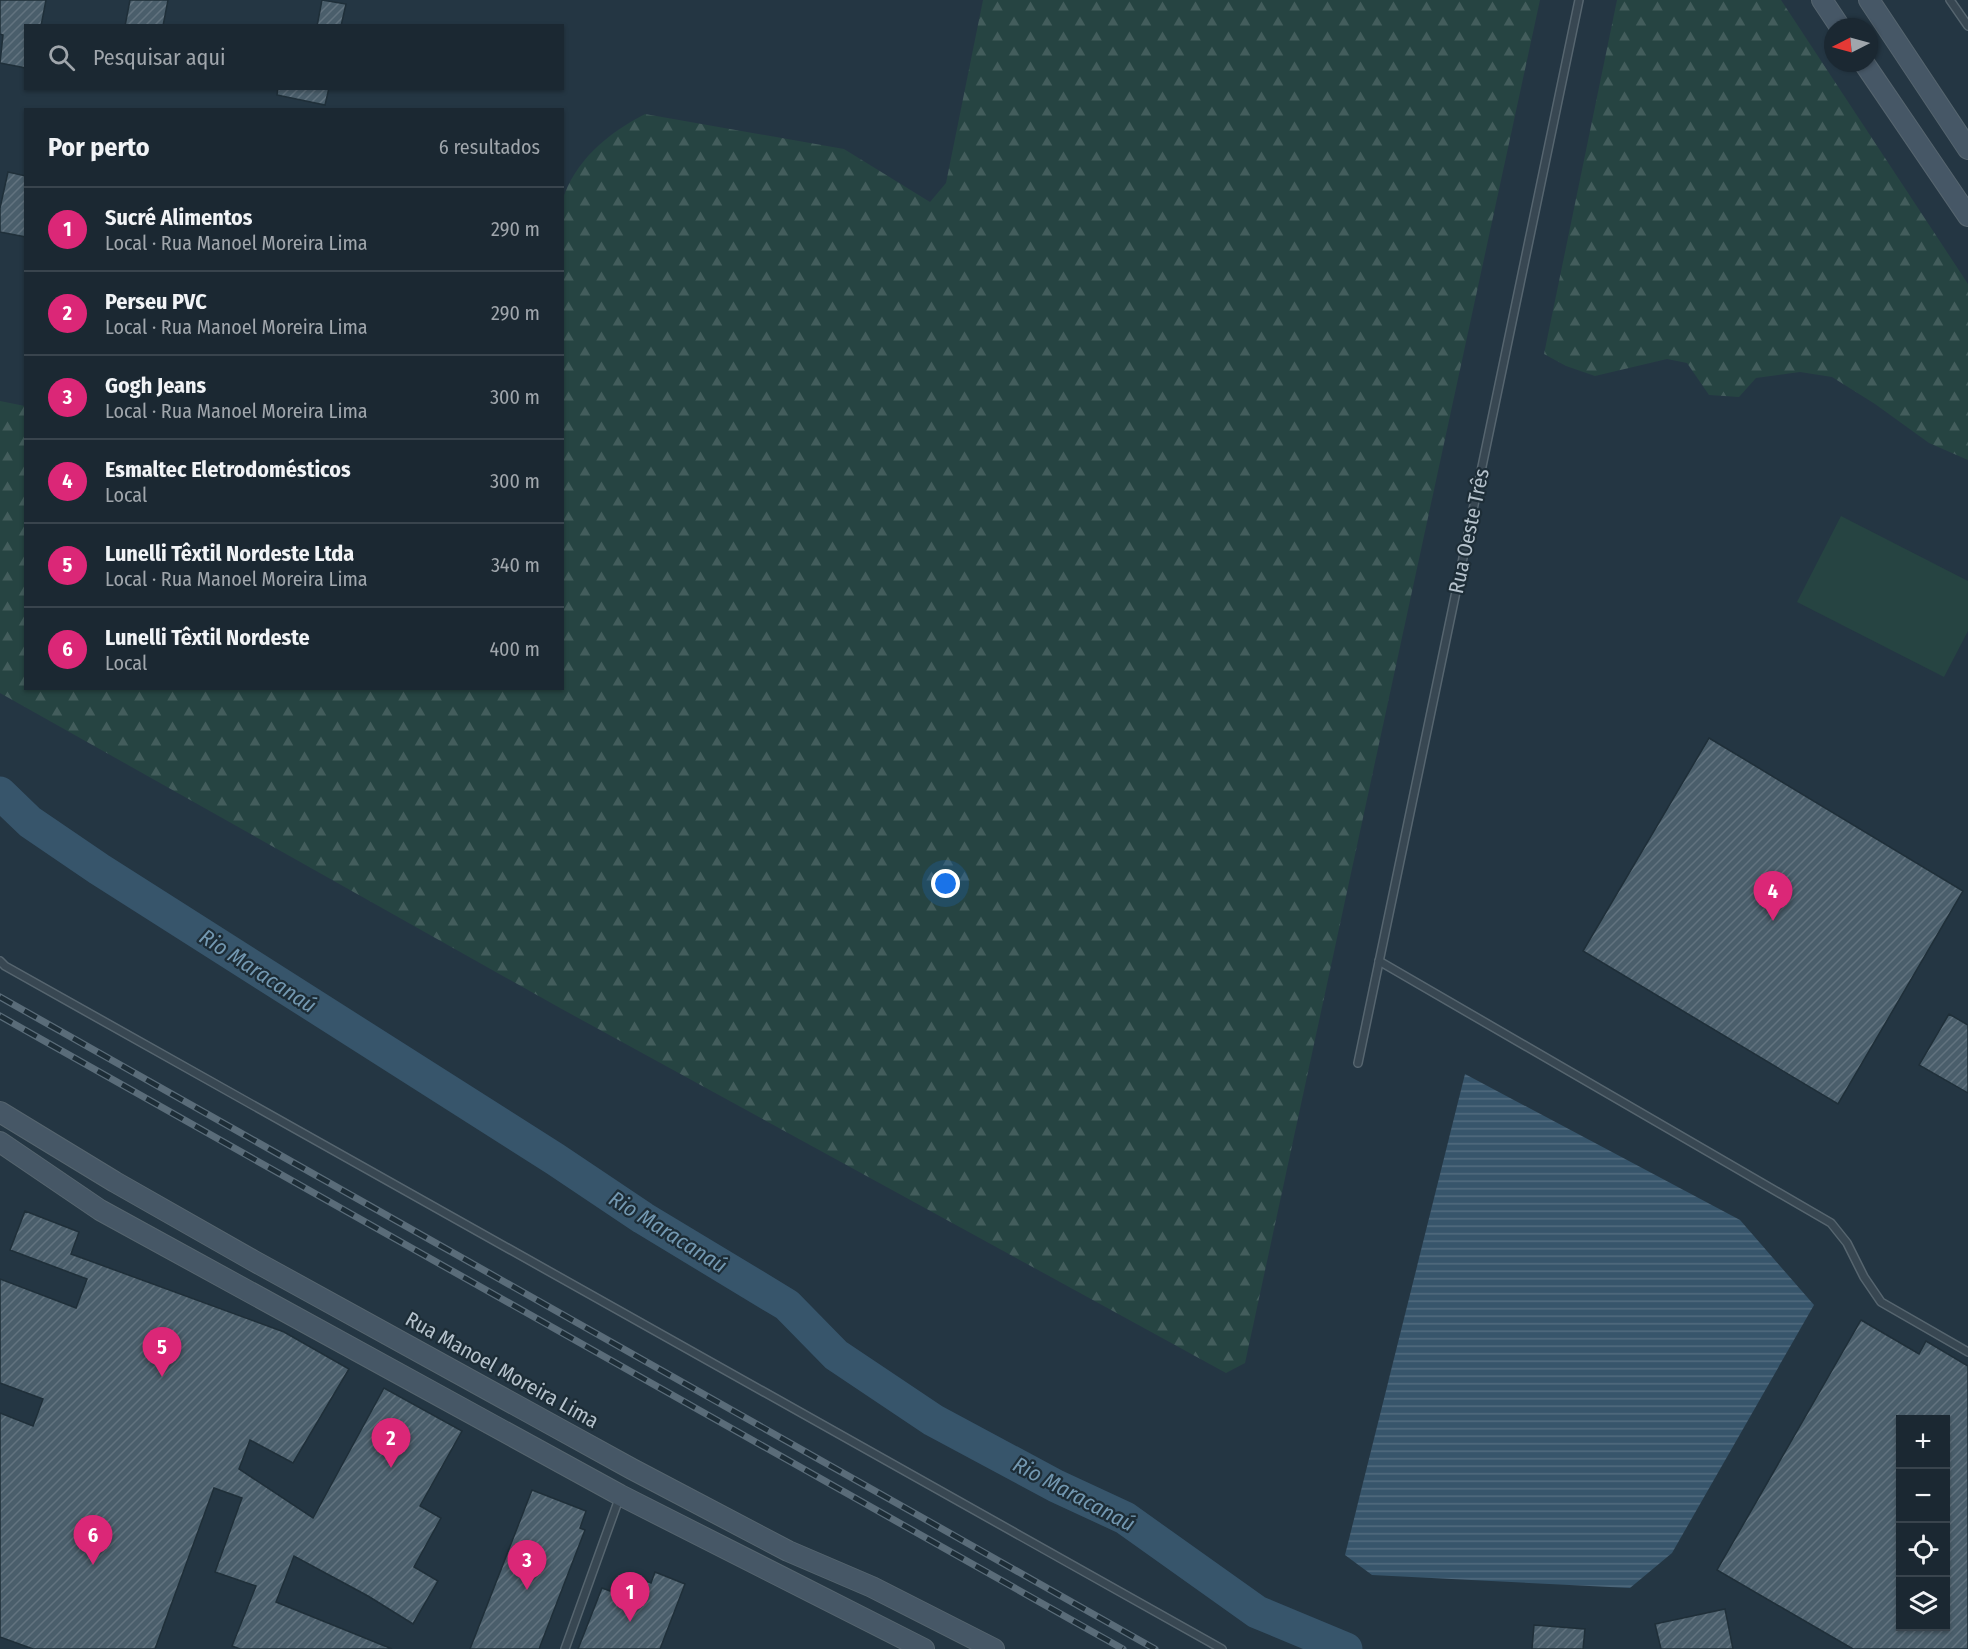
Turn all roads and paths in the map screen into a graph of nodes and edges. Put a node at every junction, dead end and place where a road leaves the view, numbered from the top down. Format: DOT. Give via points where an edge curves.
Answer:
graph roads {
  1 [pos="1580,0"];
  2 [pos="1822,0"];
  3 [pos="1869,0"];
  4 [pos="1950,0"];
  5 [pos="1834,18"];
  6 [pos="1968,26"];
  7 [pos="1870,72"];
  8 [pos="1968,149"];
  9 [pos="1968,216"];
  10 [pos="0,961"];
  11 [pos="1379,961"];
  12 [pos="1358,1063"];
  13 [pos="0,1112"];
  14 [pos="0,1142"];
  15 [pos="115,1182"];
  16 [pos="100,1210"];
  17 [pos="1968,1352"];
  18 [pos="620,1495"];
  19 [pos="565,1649"];
  20 [pos="924,1649"];
  21 [pos="994,1649"];
  22 [pos="1222,1649"];
  1 -- 11 [label="lane, Rua Oeste Três"];
  2 -- 5 [label="street"];
  3 -- 8 [label="street"];
  4 -- 6 [label="lane"];
  7 -- 9 [label="street"];
  10 -- 22 [label="lane"];
  11 -- 12 [label="lane, Rua Oeste Três"];
  11 -- 17 [label="lane" via="1832,1223 1881,1302"];
  13 -- 15 [label="street, Rua Manoel Moreira Lima"];
  14 -- 16 [label="street"];
  15 -- 16 [label="street"];
  15 -- 21 [label="street, Rua Manoel Moreira Lima" via="632,1469 788,1551 872,1587"];
  16 -- 18 [label="street"];
  18 -- 19 [label="lane"];
  18 -- 20 [label="street"];
}
